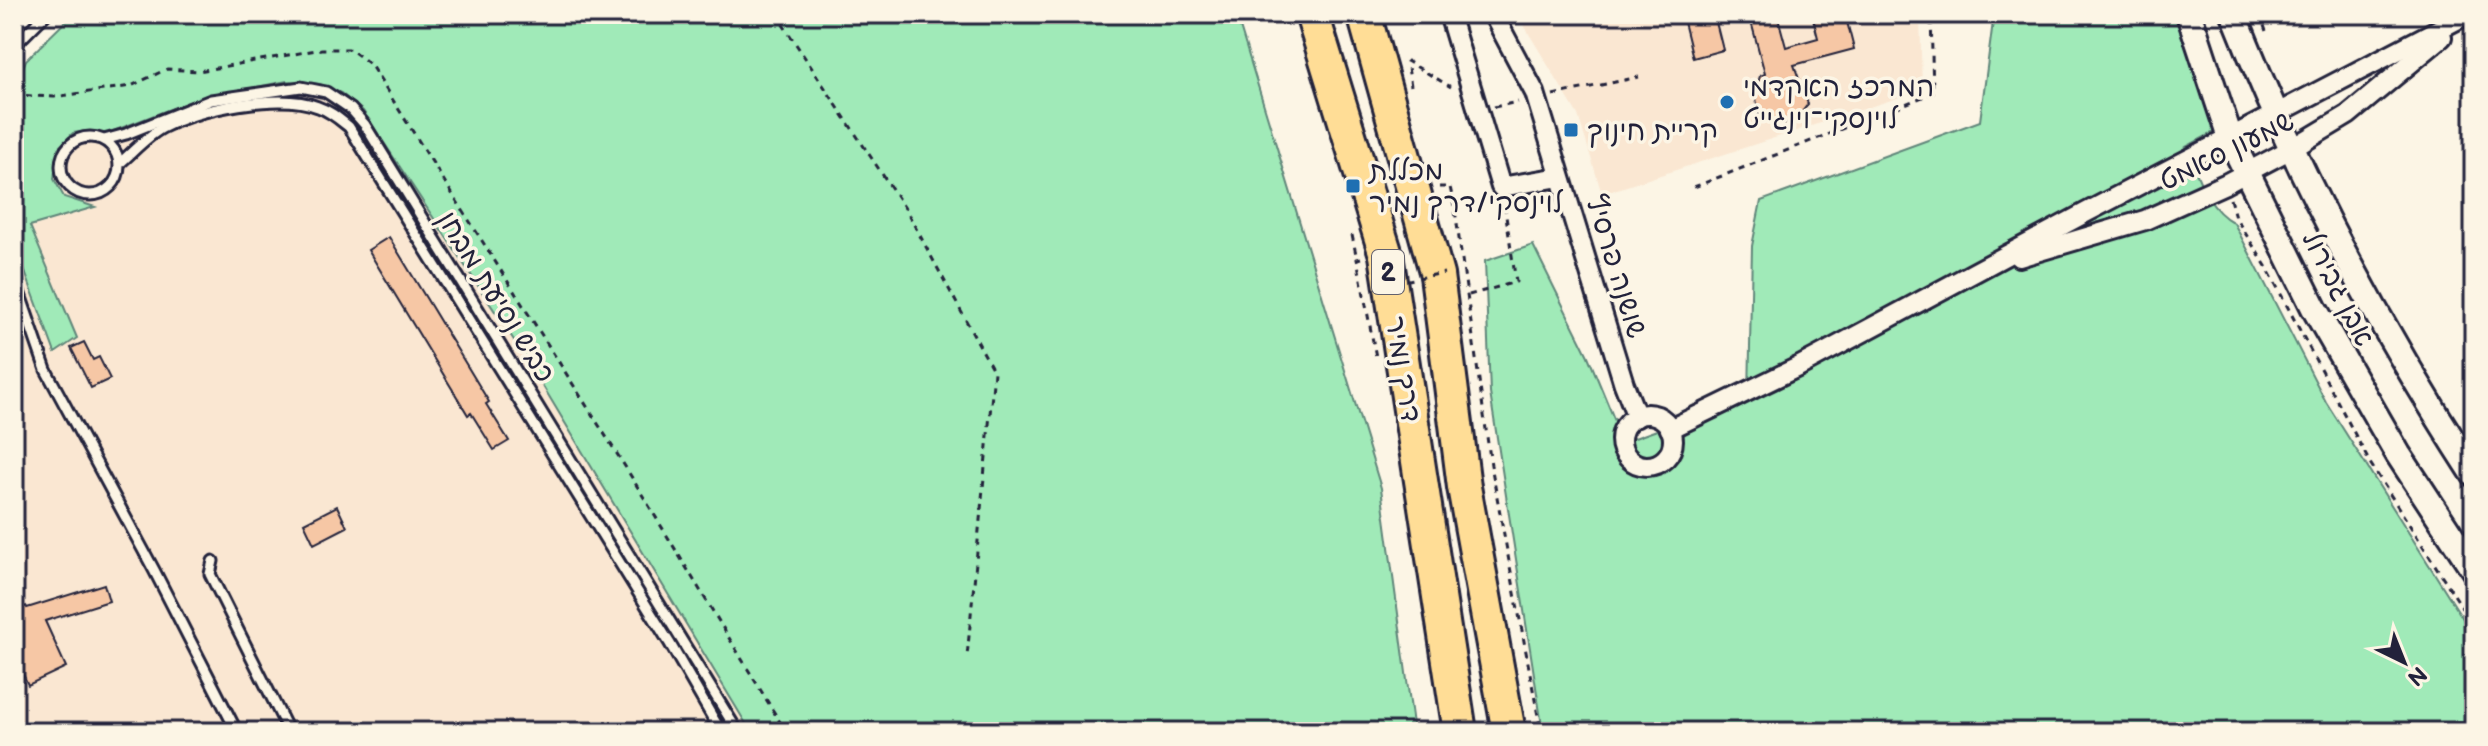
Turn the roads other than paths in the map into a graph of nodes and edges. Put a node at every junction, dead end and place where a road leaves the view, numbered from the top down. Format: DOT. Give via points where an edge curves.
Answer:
graph roads {
  1 [pos="46,14"];
  2 [pos="1312,14"];
  3 [pos="1364,14"];
  4 [pos="1449,14"];
  5 [pos="1493,14"];
  6 [pos="2189,14"];
  7 [pos="2234,14"];
  8 [pos="2470,14"];
  9 [pos="14,50"];
  10 [pos="2276,114"];
  11 [pos="2230,138"];
  12 [pos="104,140"];
  13 [pos="2293,148"];
  14 [pos="120,163"];
  15 [pos="1560,177"];
  16 [pos="2236,178"];
  17 [pos="1971,274"];
  18 [pos="15,281"];
  19 [pos="1637,417"];
  20 [pos="1670,429"];
  21 [pos="2474,474"];
  22 [pos="213,561"];
  23 [pos="2474,570"];
  24 [pos="237,732"];
  25 [pos="289,732"];
  26 [pos="721,732"];
  27 [pos="738,732"];
  28 [pos="1460,732"];
  29 [pos="1509,732"];
  1 -- 9 [label="lane"];
  2 -- 28 [label="highway, דרך נמיר / 2" via="1386,255"];
  3 -- 29 [label="highway, דרך נמיר / 2" via="1437,275 1464,487"];
  4 -- 15 [label="street, שושנה פרסיץ" via="1501,187"];
  5 -- 15 [label="street" via="1537,98"];
  6 -- 11 [label="street, אבן גבירול"];
  7 -- 10 [label="street, אבן גבירול"];
  8 -- 10 [label="street, שמעון סאמט"];
  8 -- 13 [label="street, שמעון סאמט" via="2348,115"];
  10 -- 11 [label="street, שמעון סאמט"];
  10 -- 13 [label="street, אבן גבירול"];
  11 -- 16 [label="street, אבן גבירול"];
  11 -- 17 [label="street, שמעון סאמט"];
  12 -- 14 [label="lane"];
  12 -- 14 [label="lane" via="85,137 68,147 61,165 66,183 81,194 100,194 115,182"];
  12 -- 27 [label="lane, כביש נסיעת מבחן" via="211,100 301,87 326,92 351,109"];
  13 -- 16 [label="street, שמעון סאמט"];
  13 -- 21 [label="street, אבן גבירול" via="2371,304"];
  14 -- 26 [label="lane, כביש נסיעת מבחן" via="161,128 219,108 273,101 316,105 349,127"];
  15 -- 19 [label="street, שושנה פרסיץ"];
  16 -- 17 [label="street, שמעון סאמט" via="2145,220"];
  16 -- 23 [label="street, אבן גבירול" via="2398,454"];
  17 -- 20 [label="street, שמעון סאמט"];
  18 -- 24 [label="lane" via="46,370"];
  19 -- 20 [label="street" via="1658,417"];
  19 -- 20 [label="street" via="1621,439 1625,455 1639,465 1664,460 1672,445"];
  22 -- 25 [label="lane" via="210,574"];
}
